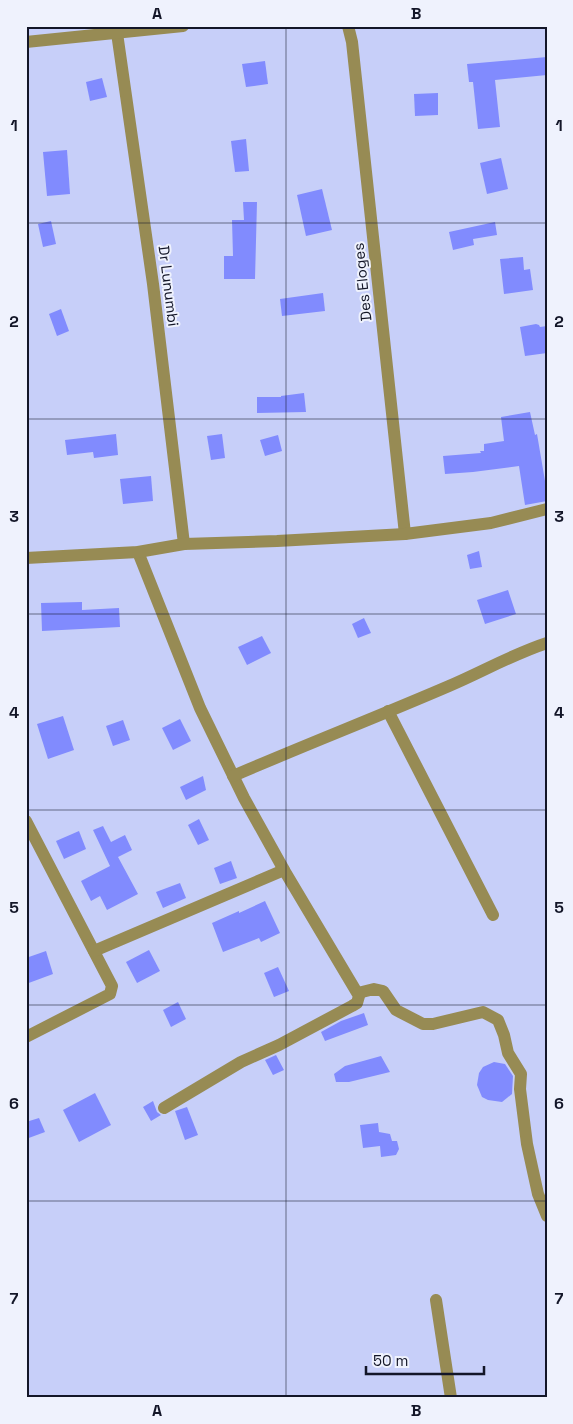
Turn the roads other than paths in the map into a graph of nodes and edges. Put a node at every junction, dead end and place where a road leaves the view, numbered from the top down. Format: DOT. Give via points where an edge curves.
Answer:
graph roads {
  1 [pos="183,26"];
  2 [pos="348,26"];
  3 [pos="117,33"];
  4 [pos="26,42"];
  5 [pos="547,509"];
  6 [pos="405,534"];
  7 [pos="184,544"];
  8 [pos="138,552"];
  9 [pos="26,558"];
  10 [pos="545,647"];
  11 [pos="388,711"];
  12 [pos="233,776"];
  13 [pos="26,821"];
  14 [pos="284,870"];
  15 [pos="493,915"];
  16 [pos="94,952"];
  17 [pos="358,992"];
  18 [pos="26,1037"];
  19 [pos="164,1108"];
  20 [pos="547,1216"];
  21 [pos="436,1300"];
  22 [pos="451,1398"];
  1 -- 3 [label="street"];
  2 -- 6 [label="street, Des Eloges"];
  3 -- 4 [label="street"];
  3 -- 7 [label="street, Dr Lunumbi" via="153,284"];
  5 -- 6 [label="street" via="491,523"];
  6 -- 7 [label="street"];
  7 -- 8 [label="street"];
  8 -- 9 [label="street"];
  8 -- 12 [label="street" via="200,708"];
  10 -- 11 [label="street" via="524,650 450,686"];
  11 -- 12 [label="street"];
  11 -- 15 [label="street"];
  12 -- 14 [label="street"];
  13 -- 16 [label="street"];
  14 -- 16 [label="street"];
  14 -- 17 [label="street"];
  16 -- 18 [label="street" via="111,982 110,994"];
  17 -- 19 [label="street" via="359,1000 352,1006 241,1062"];
  17 -- 20 [label="street" via="383,991 396,1010 423,1024 484,1012 498,1020 508,1054 521,1074 527,1144 538,1194"];
  21 -- 22 [label="street"];
}
